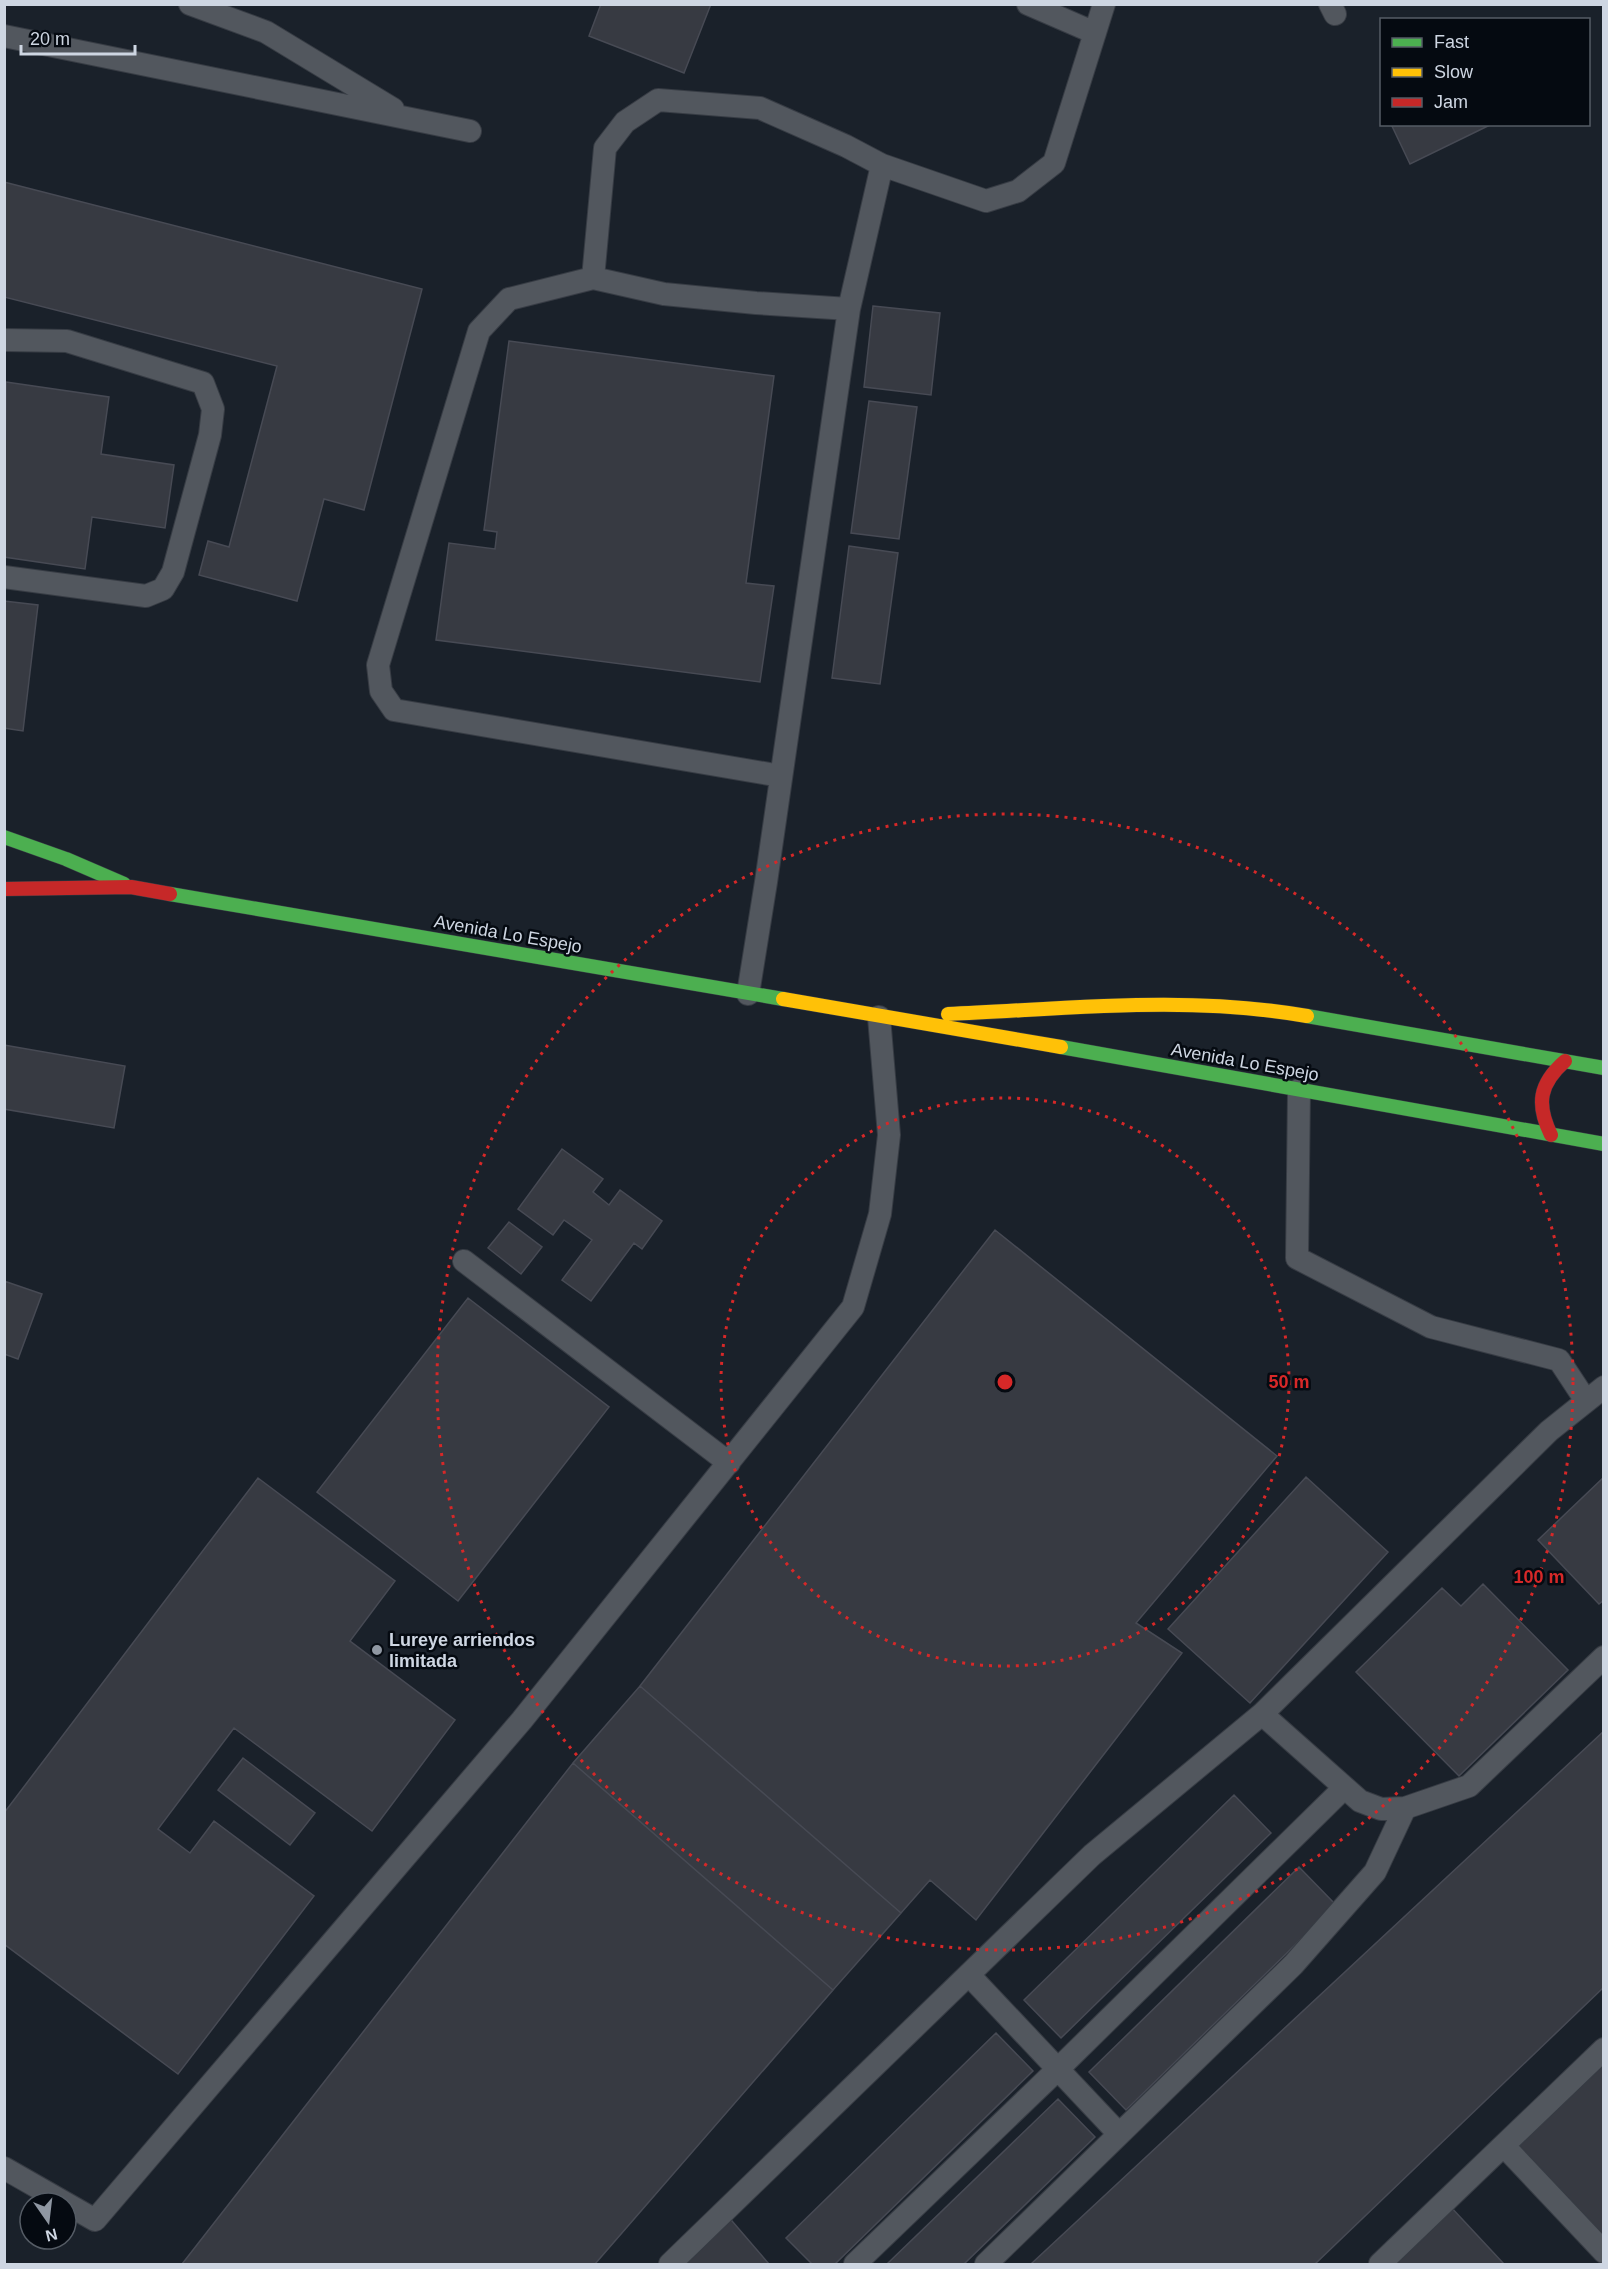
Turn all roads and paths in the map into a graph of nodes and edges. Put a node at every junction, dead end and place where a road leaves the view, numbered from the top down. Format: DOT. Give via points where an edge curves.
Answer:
graph roads {
  1 [pos="190,4"];
  2 [pos="1028,4"];
  3 [pos="1104,4"];
  4 [pos="1095,33"];
  5 [pos="4,36"];
  6 [pos="409,119"];
  7 [pos="470,131"];
  8 [pos="882,165"];
  9 [pos="593,278"];
  10 [pos="849,309"];
  11 [pos="4,340"];
  12 [pos="4,576"];
  13 [pos="781,776"];
  14 [pos="4,837"];
  15 [pos="131,887"];
  16 [pos="4,889"];
  17 [pos="748,994"];
  18 [pos="879,1017"];
  19 [pos="1565,1061"];
  20 [pos="1604,1068"];
  21 [pos="1299,1090"];
  22 [pos="1551,1135"];
  23 [pos="1604,1144"];
  24 [pos="464,1261"];
  25 [pos="1595,1394"];
  26 [pos="729,1463"];
  27 [pos="1604,1657"];
  28 [pos="1262,1714"];
  29 [pos="1344,1788"];
  30 [pos="1405,1808"];
  31 [pos="969,1975"];
  32 [pos="1604,2049"];
  33 [pos="1058,2069"];
  34 [pos="1119,2134"];
  35 [pos="1504,2145"];
  36 [pos="4,2168"];
  37 [pos="1604,2252"];
  38 [pos="670,2265"];
  39 [pos="855,2265"];
  40 [pos="986,2265"];
  41 [pos="1380,2265"];
  1 -- 6 [label="lane" via="266,32"];
  2 -- 4 [label="lane"];
  3 -- 4 [label="lane"];
  4 -- 8 [label="lane" via="1054,163 1018,191 986,201"];
  5 -- 6 [label="lane"];
  6 -- 7 [label="lane"];
  8 -- 9 [label="lane" via="760,108 658,100 625,122 604,148"];
  8 -- 10 [label="lane"];
  9 -- 10 [label="lane" via="664,294"];
  9 -- 13 [label="lane" via="509,299 478,331 378,665 381,691 394,710"];
  10 -- 13 [label="lane"];
  11 -- 12 [label="lane" via="67,341 202,384 213,410 210,435 173,572 163,589 146,596"];
  13 -- 17 [label="lane"];
  14 -- 15 [label="main road, Avenida Lo Espejo"];
  15 -- 16 [label="main road, Avenida Lo Espejo"];
  15 -- 17 [label="main road, Avenida Lo Espejo"];
  17 -- 18 [label="main road, Avenida Lo Espejo"];
  18 -- 19 [label="main road, Avenida Lo Espejo" via="1171,1004 1266,1009"];
  18 -- 21 [label="main road, Avenida Lo Espejo"];
  18 -- 26 [label="lane" via="889,1135 880,1214 853,1307"];
  19 -- 20 [label="main road, Avenida Lo Espejo"];
  19 -- 22 [label="main road" via="1545,1082 1541,1095 1544,1123"];
  21 -- 22 [label="main road, Avenida Lo Espejo"];
  21 -- 25 [label="lane" via="1297,1258 1431,1328 1559,1360"];
  22 -- 23 [label="main road, Avenida Lo Espejo"];
  24 -- 26 [label="lane"];
  25 -- 28 [label="lane" via="1549,1431"];
  26 -- 36 [label="lane" via="522,1720 95,2220"];
  27 -- 30 [label="lane" via="1469,1786"];
  28 -- 29 [label="lane"];
  28 -- 31 [label="lane" via="1092,1855"];
  29 -- 30 [label="lane" via="1360,1801 1381,1809"];
  29 -- 33 [label="lane"];
  30 -- 34 [label="lane" via="1374,1872 1293,1965"];
  31 -- 33 [label="lane"];
  31 -- 38 [label="lane"];
  32 -- 35 [label="lane"];
  33 -- 34 [label="lane"];
  33 -- 39 [label="lane"];
  34 -- 40 [label="lane"];
  35 -- 37 [label="lane"];
  35 -- 41 [label="lane"];
}
